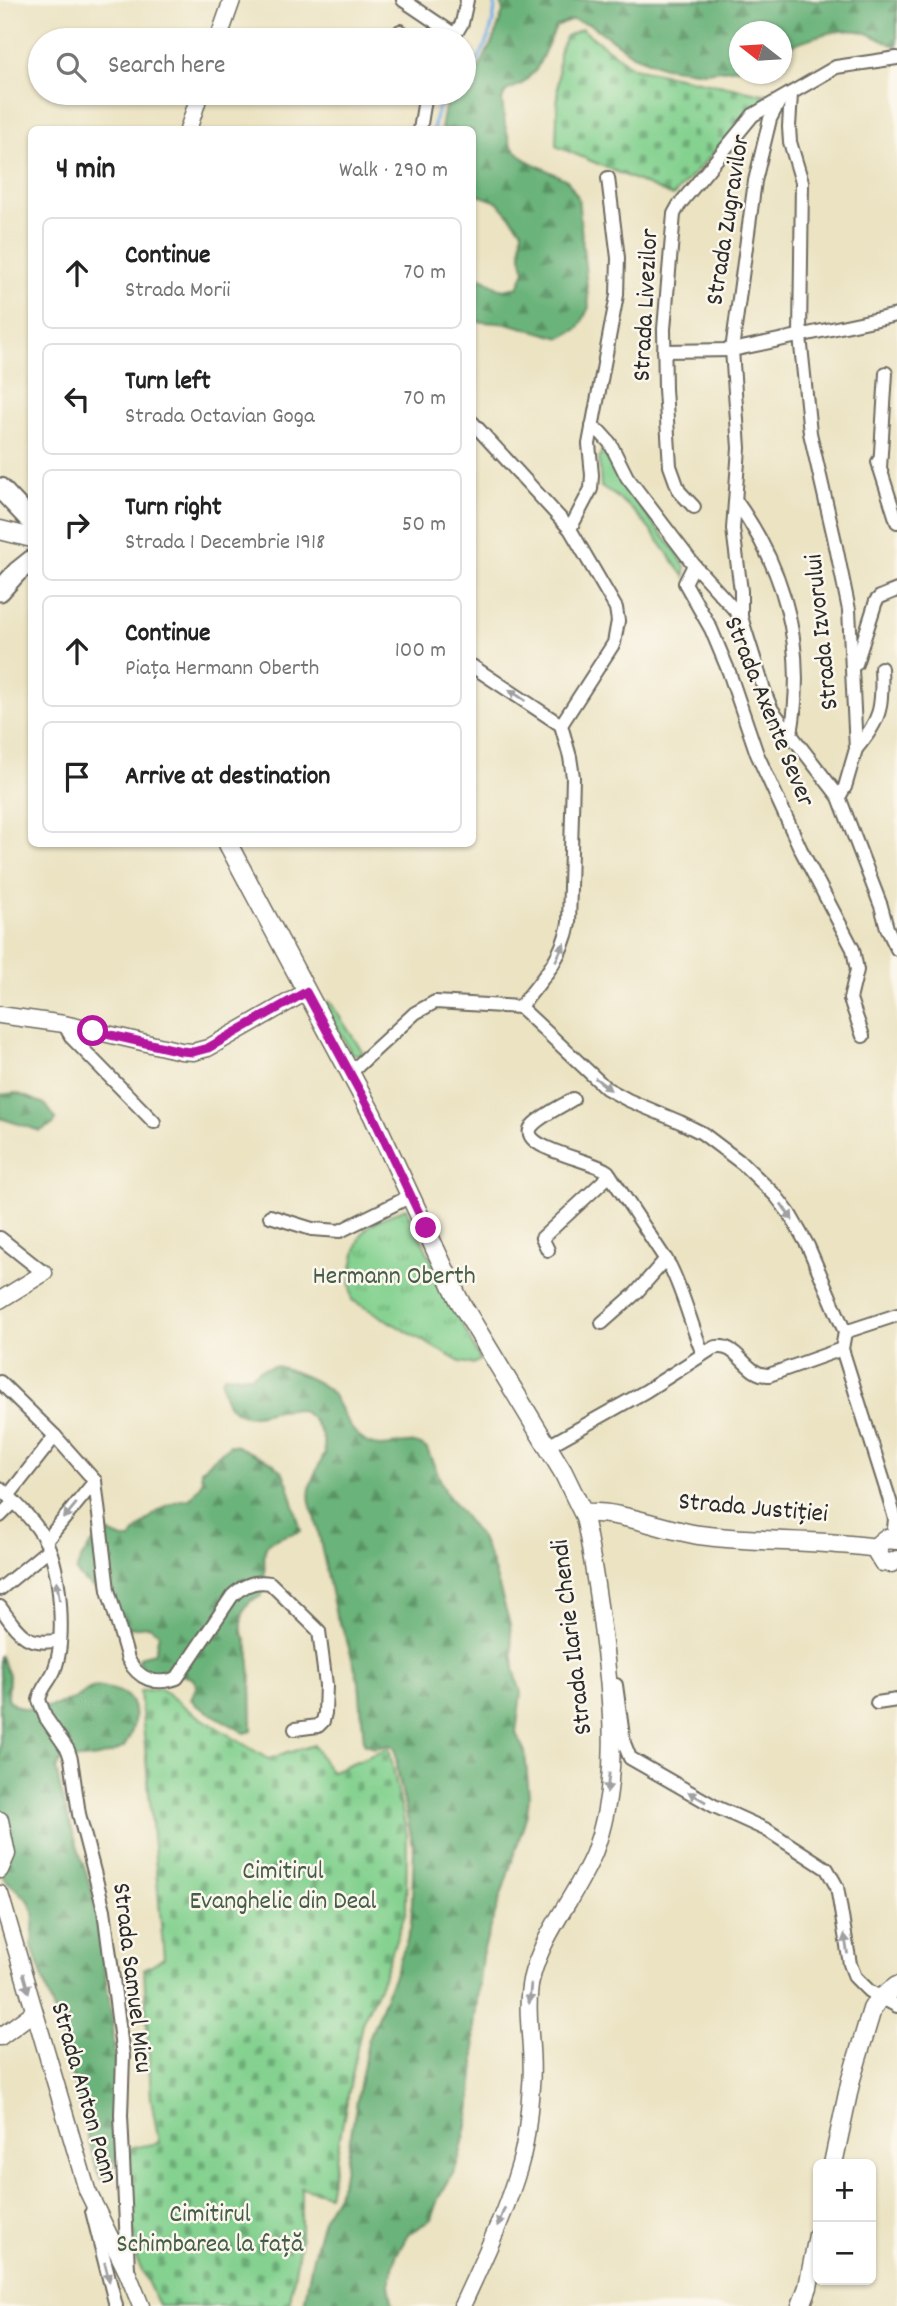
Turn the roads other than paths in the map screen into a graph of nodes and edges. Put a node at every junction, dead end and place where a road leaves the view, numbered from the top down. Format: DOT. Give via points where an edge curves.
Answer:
graph roads {
  1 [pos="232,0"];
  2 [pos="403,0"];
  3 [pos="467,0"];
  4 [pos="222,28"];
  5 [pos="440,28"];
  6 [pos="459,28"];
  7 [pos="897,58"];
  8 [pos="785,97"];
  9 [pos="196,105"];
  10 [pos="424,105"];
  11 [pos="189,126"];
  12 [pos="421,126"];
  13 [pos="608,178"];
  14 [pos="897,315"];
  15 [pos="800,336"];
  16 [pos="732,350"];
  17 [pos="664,351"];
  18 [pos="886,373"];
  19 [pos="476,426"];
  20 [pos="592,427"];
  21 [pos="875,451"];
  22 [pos="880,468"];
  23 [pos="0,488"];
  24 [pos="736,501"];
  25 [pos="694,506"];
  26 [pos="28,518"];
  27 [pos="897,522"];
  28 [pos="570,528"];
  29 [pos="0,530"];
  30 [pos="28,537"];
  31 [pos="28,563"];
  32 [pos="694,565"];
  33 [pos="897,590"];
  34 [pos="0,591"];
  35 [pos="741,617"];
  36 [pos="881,668"];
  37 [pos="476,669"];
  38 [pos="853,678"];
  39 [pos="561,725"];
  40 [pos="791,734"];
  41 [pos="856,749"];
  42 [pos="839,797"];
  43 [pos="230,847"];
  44 [pos="897,949"];
  45 [pos="306,992"];
  46 [pos="520,1007"];
  47 [pos="0,1016"];
  48 [pos="64,1024"];
  49 [pos="863,1036"];
  50 [pos="350,1073"];
  51 [pos="573,1100"];
  52 [pos="155,1122"];
  53 [pos="610,1175"];
  54 [pos="405,1200"];
  55 [pos="270,1216"];
  56 [pos="0,1238"];
  57 [pos="548,1250"];
  58 [pos="666,1259"];
  59 [pos="44,1273"];
  60 [pos="0,1300"];
  61 [pos="897,1315"];
  62 [pos="602,1323"];
  63 [pos="845,1332"];
  64 [pos="842,1349"];
  65 [pos="703,1354"];
  66 [pos="0,1382"];
  67 [pos="55,1436"];
  68 [pos="548,1446"];
  69 [pos="95,1481"];
  70 [pos="7,1495"];
  71 [pos="583,1513"];
  72 [pos="0,1516"];
  73 [pos="895,1539"];
  74 [pos="47,1545"];
  75 [pos="877,1548"];
  76 [pos="897,1560"];
  77 [pos="0,1588"];
  78 [pos="0,1607"];
  79 [pos="60,1640"];
  80 [pos="604,1642"];
  81 [pos="897,1700"];
  82 [pos="877,1703"];
  83 [pos="295,1729"];
  84 [pos="0,1820"];
  85 [pos="0,1870"];
  86 [pos="0,1894"];
  87 [pos="897,1986"];
  88 [pos="889,2001"];
  89 [pos="34,2012"];
  90 [pos="0,2038"];
  91 [pos="834,2159"];
  92 [pos="87,2190"];
  93 [pos="813,2260"];
  94 [pos="128,2274"];
  95 [pos="804,2305"];
  96 [pos="116,2306"];
  97 [pos="141,2306"];
  98 [pos="462,2306"];
  1 -- 4 [label="street"];
  2 -- 5 [label="street"];
  3 -- 6 [label="street"];
  7 -- 8 [label="street, Strada Livezilor" via="836,67"];
  8 -- 15 [label="street, Strada Izvorului" via="790,142 802,182"];
  8 -- 16 [label="street, Strada Zugravilor" via="770,119 755,181"];
  8 -- 17 [label="street, Strada Livezilor" via="746,122 674,214"];
  9 -- 11 [label="street"];
  10 -- 12 [label="street"];
  13 -- 20 [label="street" via="618,277"];
  14 -- 15 [label="street"];
  15 -- 16 [label="street"];
  15 -- 38 [label="street, Strada Izvorului" via="810,433 849,610"];
  16 -- 17 [label="street"];
  16 -- 24 [label="street, Strada Zugravilor" via="739,448"];
  17 -- 25 [label="street, Strada Livezilor" via="670,466 679,491"];
  18 -- 22 [label="street"];
  19 -- 28 [label="street"];
  20 -- 28 [label="street" via="591,489"];
  20 -- 32 [label="street" via="610,443 627,477"];
  21 -- 22 [label="street"];
  22 -- 27 [label="street"];
  23 -- 26 [label="highway"];
  24 -- 35 [label="street, Strada Zugravilor" via="733,529"];
  24 -- 40 [label="street" via="758,534 789,607 798,671"];
  28 -- 39 [label="street" via="616,608 618,621 614,643"];
  29 -- 30 [label="main road"];
  31 -- 34 [label="highway"];
  32 -- 35 [label="street, Strada Zugravilor"];
  32 -- 49 [label="street, Strada Axente Sever" via="685,583 711,629 757,754 801,850 853,948 857,970 850,999"];
  33 -- 38 [label="street" via="876,601"];
  35 -- 40 [label="street, Strada Zugravilor" via="766,696"];
  36 -- 41 [label="street" via="881,708 870,733"];
  39 -- 37 [label="street, one-way"];
  38 -- 41 [label="street, Strada Izvorului"];
  46 -- 39 [label="street, one-way" via="556,960 569,923 573,777"];
  40 -- 42 [label="street, Strada Zugravilor"];
  41 -- 42 [label="street, Strada Izvorului"];
  42 -- 44 [label="street, Strada Zugravilor"];
  43 -- 45 [label="main road, Strada Ilarie Chendi"];
  45 -- 48 [label="street" via="208,1048 193,1052"];
  45 -- 50 [label="main road, Strada Ilarie Chendi"];
  46 -- 50 [label="street" via="435,1002 415,1013"];
  46 -- 63 [label="street, one-way" via="606,1088 702,1133 758,1178 803,1236"];
  47 -- 48 [label="street"];
  48 -- 52 [label="street" via="72,1038"];
  50 -- 54 [label="main road, Strada Ilarie Chendi"];
  51 -- 53 [label="street" via="533,1125 530,1138 543,1147 596,1163"];
  53 -- 57 [label="street" via="542,1238"];
  53 -- 58 [label="street"];
  54 -- 55 [label="street" via="340,1231 312,1229"];
  54 -- 68 [label="main road, Strada Ilarie Chendi" via="459,1300"];
  56 -- 59 [label="street"];
  58 -- 62 [label="street"];
  58 -- 65 [label="street"];
  59 -- 60 [label="street"];
  61 -- 63 [label="street"];
  63 -- 64 [label="street"];
  64 -- 65 [label="street" via="769,1376 761,1376 726,1347"];
  64 -- 73 [label="street" via="890,1501"];
  65 -- 68 [label="street"];
  66 -- 67 [label="street"];
  67 -- 69 [label="street"];
  67 -- 70 [label="street"];
  68 -- 71 [label="main road, Strada Ilarie Chendi"];
  69 -- 74 [label="street, one-way"];
  69 -- 83 [label="street" via="108,1590 132,1669 159,1682 177,1678 232,1596 248,1585 270,1583 318,1631 325,1713 318,1726"];
  70 -- 72 [label="street"];
  70 -- 74 [label="street"];
  71 -- 75 [label="main road, Strada Justiției" via="610,1513 705,1535"];
  71 -- 80 [label="street, Strada Ilarie Chendi"];
  73 -- 75 [label="main road" via="885,1539"];
  74 -- 77 [label="street"];
  79 -- 74 [label="street, one-way" via="61,1609"];
  75 -- 76 [label="main road" via="883,1562"];
  78 -- 79 [label="street" via="27,1639"];
  79 -- 94 [label="street, Strada Samuel Micu" via="54,1671 39,1700 71,1759 79,1814 104,1910 123,2056"];
  88 -- 80 [label="street, one-way" via="859,1983 852,1971 837,1887 827,1869 766,1830 707,1803 630,1758 612,1658"];
  80 -- 98 [label="street, Strada Ilarie Chendi, one-way" via="612,1740 604,1818 589,1862 536,1963 529,2004 533,2067 525,2141 499,2221"];
  81 -- 82 [label="street"];
  84 -- 85 [label="street" via="7,1854"];
  86 -- 89 [label="street, Strada Anton Pann, one-way"];
  87 -- 88 [label="main road"];
  88 -- 91 [label="main road" via="872,2009"];
  89 -- 90 [label="street"];
  89 -- 92 [label="street, Strada Anton Pann"];
  92 -- 94 [label="street"];
  92 -- 96 [label="street, Strada Anton Pann, one-way"];
  93 -- 95 [label="main road"];
  94 -- 97 [label="street"];
}
